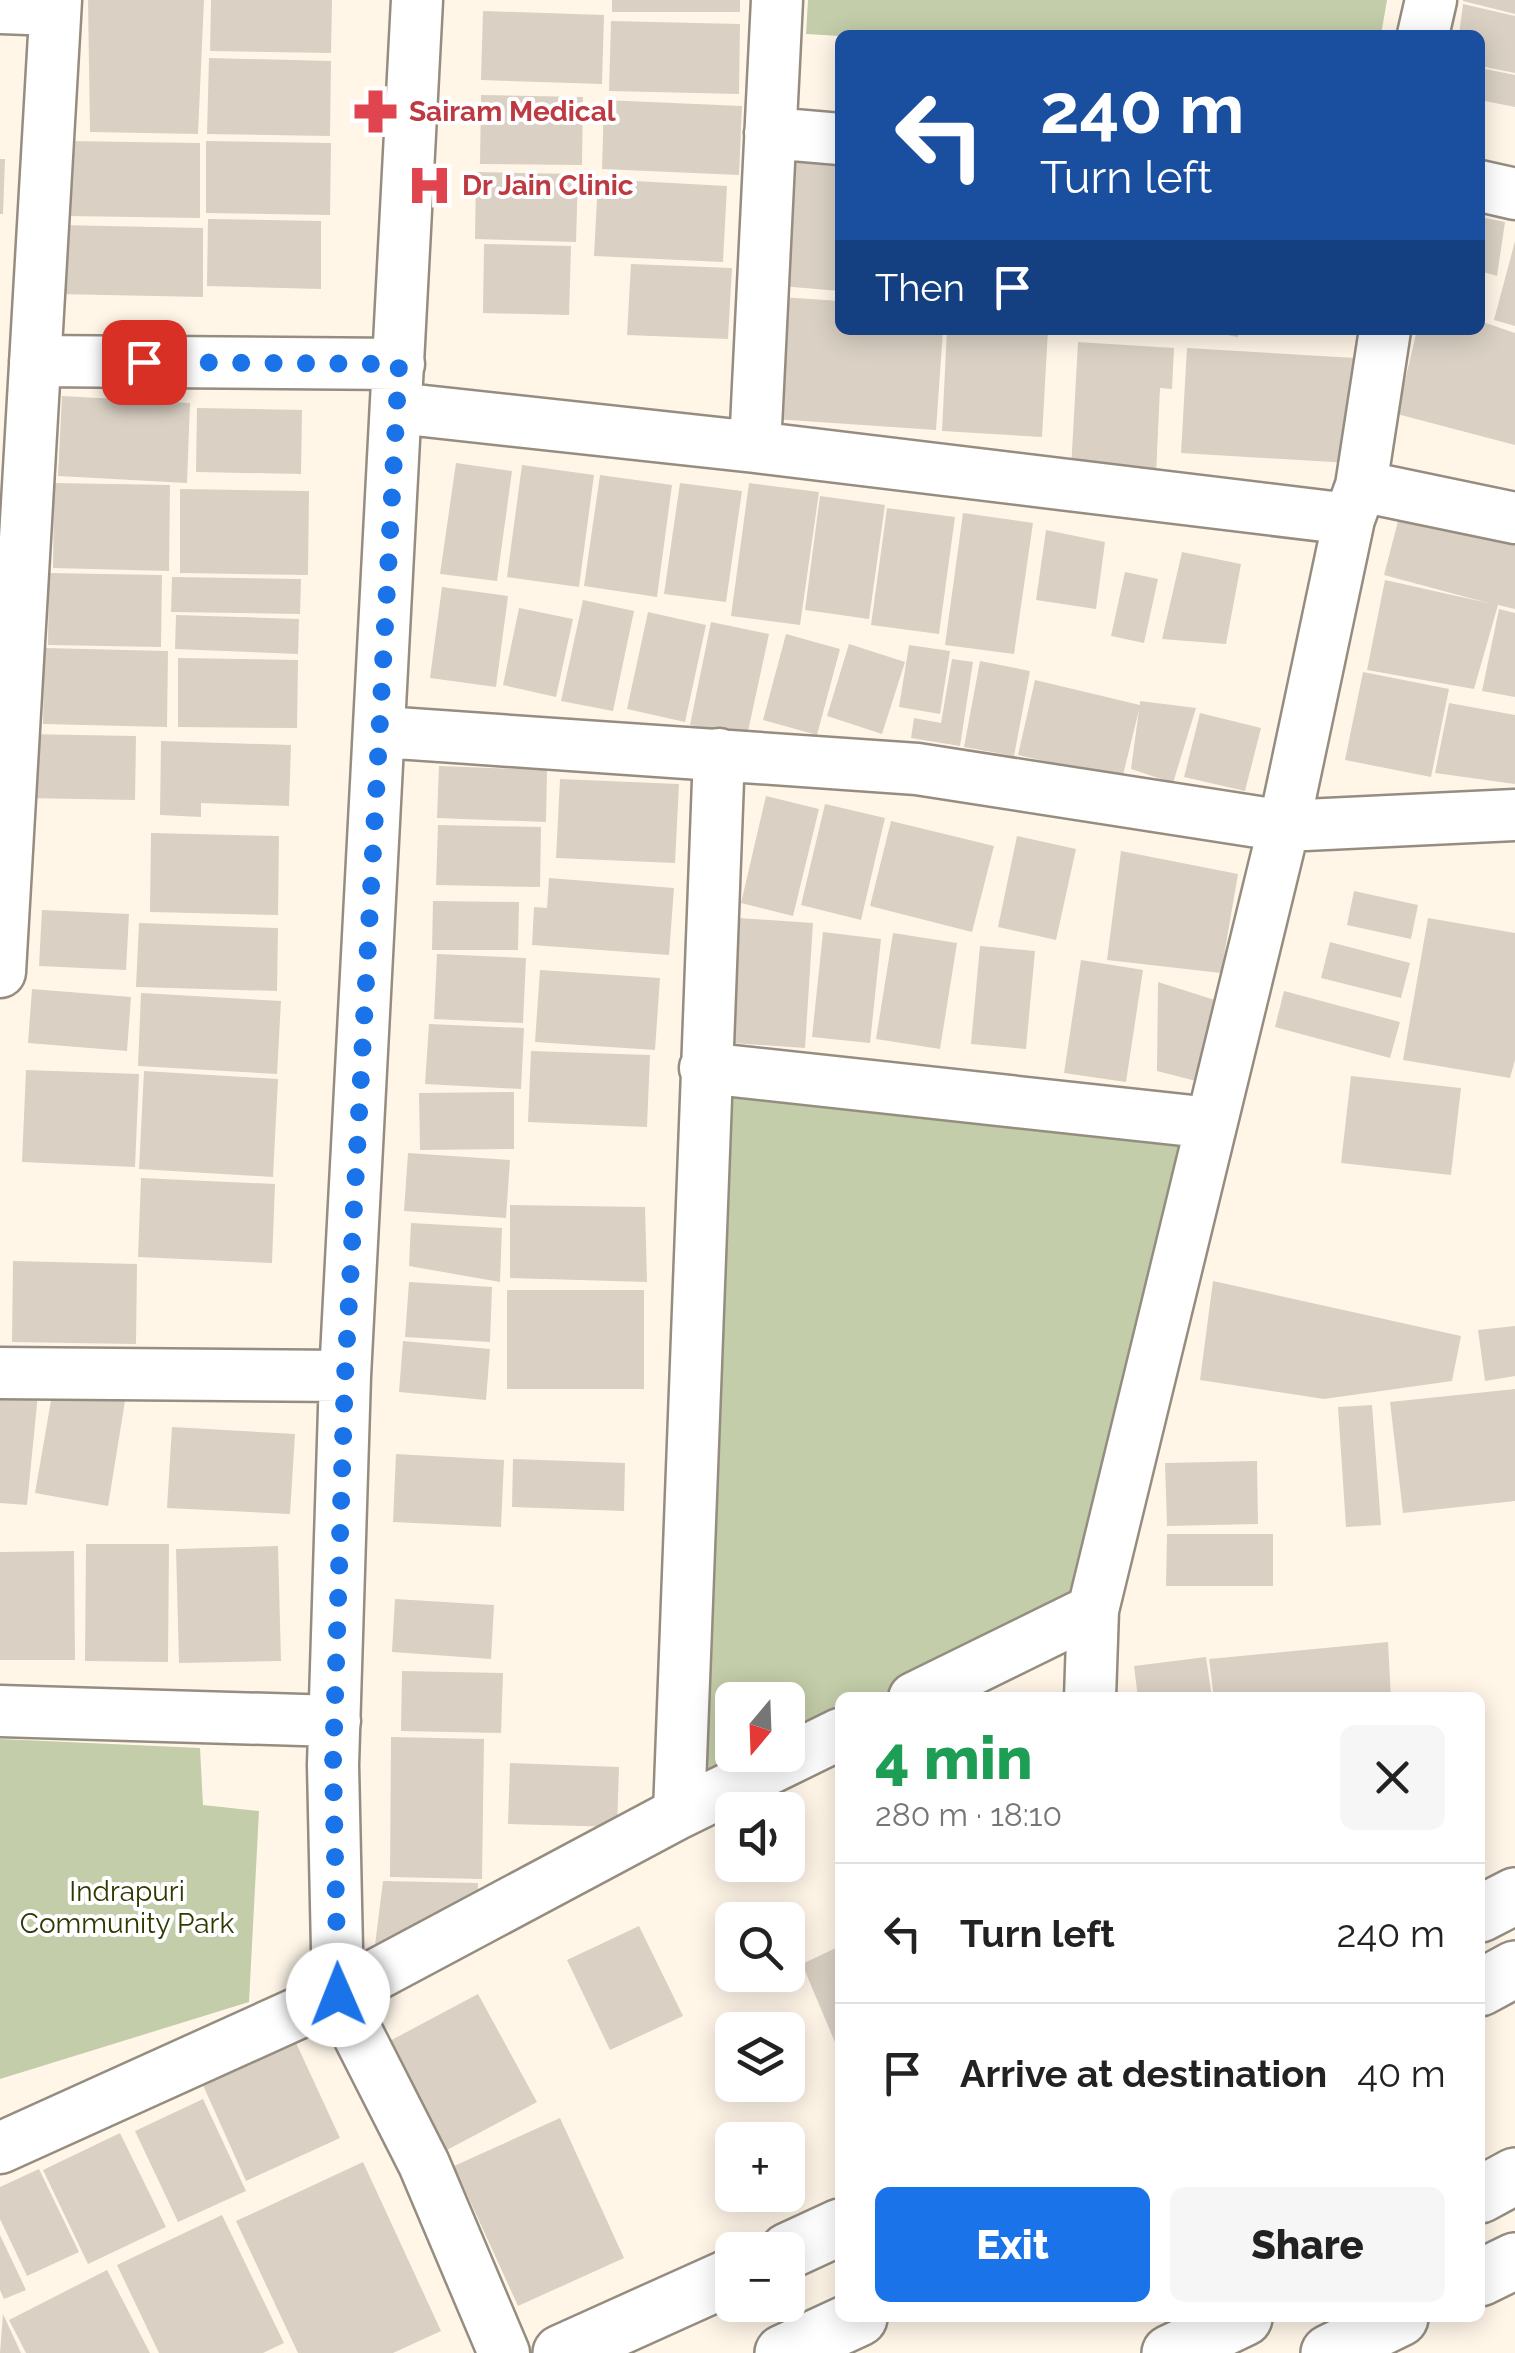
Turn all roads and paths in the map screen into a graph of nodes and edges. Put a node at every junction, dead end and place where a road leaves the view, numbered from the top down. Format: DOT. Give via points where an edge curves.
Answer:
graph roads {
  1 [pos="418,0"];
  2 [pos="776,0"];
  3 [pos="1431,0"];
  4 [pos="56,5"];
  5 [pos="0,8"];
  6 [pos="1424,30"];
  7 [pos="770,134"];
  8 [pos="835,139"];
  9 [pos="1485,187"];
  10 [pos="1515,194"];
  11 [pos="1384,335"];
  12 [pos="24,344"];
  13 [pos="398,386"];
  14 [pos="756,447"];
  15 [pos="1355,502"];
  16 [pos="1515,518"];
  17 [pos="382,732"];
  18 [pos="719,754"];
  19 [pos="1515,816"];
  20 [pos="1284,826"];
  21 [pos="0,972"];
  22 [pos="705,1068"];
  23 [pos="1211,1123"];
  24 [pos="0,1373"];
  25 [pos="345,1376"];
  26 [pos="1092,1610"];
  27 [pos="926,1692"];
  28 [pos="1090,1692"];
  29 [pos="0,1711"];
  30 [pos="335,1720"];
  31 [pos="835,1736"];
  32 [pos="679,1813"];
  33 [pos="1515,1896"];
  34 [pos="1485,1911"];
  35 [pos="1515,1969"];
  36 [pos="1485,1985"];
  37 [pos="338,1995"];
  38 [pos="0,2148"];
  39 [pos="1515,2176"];
  40 [pos="1485,2192"];
  41 [pos="835,2229"];
  42 [pos="805,2243"];
  43 [pos="1515,2261"];
  44 [pos="1485,2276"];
  45 [pos="715,2284"];
  46 [pos="850,2322"];
  47 [pos="1236,2322"];
  48 [pos="1392,2322"];
  49 [pos="1182,2348"];
  50 [pos="504,2353"];
  51 [pos="561,2353"];
  52 [pos="784,2353"];
  53 [pos="1328,2353"];
  1 -- 13 [label="street"];
  2 -- 7 [label="street"];
  3 -- 6 [label="street"];
  4 -- 5 [label="street"];
  4 -- 12 [label="street"];
  7 -- 8 [label="street"];
  7 -- 14 [label="street"];
  9 -- 10 [label="street"];
  11 -- 15 [label="street"];
  12 -- 13 [label="street"];
  12 -- 21 [label="street"];
  13 -- 14 [label="street"];
  13 -- 17 [label="street"];
  14 -- 15 [label="street"];
  15 -- 16 [label="street"];
  15 -- 20 [label="street"];
  17 -- 18 [label="street"];
  17 -- 25 [label="street"];
  18 -- 20 [label="street" via="917,769"];
  18 -- 22 [label="street"];
  19 -- 20 [label="street"];
  20 -- 23 [label="street"];
  22 -- 23 [label="street"];
  22 -- 32 [label="street"];
  23 -- 26 [label="street"];
  24 -- 25 [label="street"];
  25 -- 30 [label="street"];
  26 -- 27 [label="street"];
  26 -- 28 [label="street"];
  29 -- 30 [label="street"];
  30 -- 37 [label="street"];
  31 -- 32 [label="street"];
  32 -- 37 [label="street"];
  33 -- 34 [label="street"];
  35 -- 36 [label="street"];
  37 -- 38 [label="street"];
  37 -- 50 [label="street" via="424,2164"];
  39 -- 40 [label="street"];
  41 -- 42 [label="street"];
  43 -- 44 [label="street"];
  45 -- 51 [label="street"];
  46 -- 52 [label="street"];
  47 -- 49 [label="street"];
  48 -- 53 [label="street"];
}
